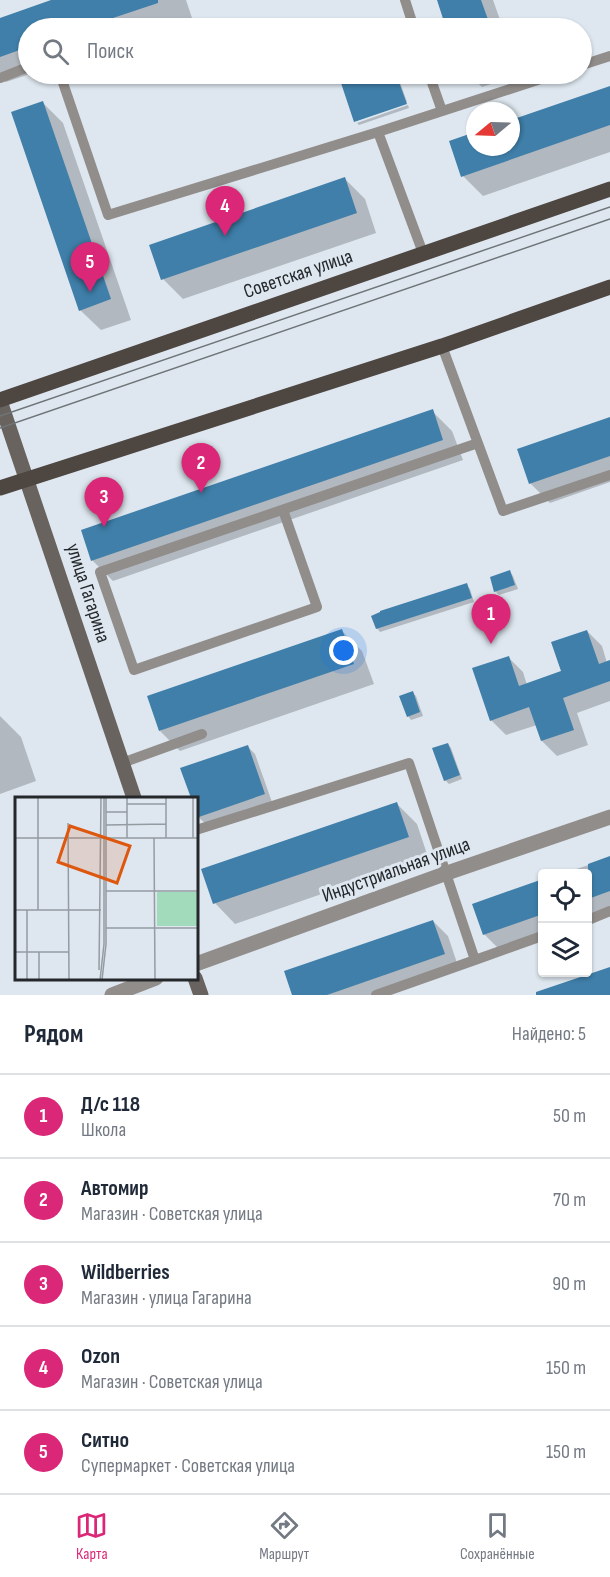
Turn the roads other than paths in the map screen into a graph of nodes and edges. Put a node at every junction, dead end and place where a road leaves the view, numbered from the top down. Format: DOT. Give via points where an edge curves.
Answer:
graph roads {
  1 [pos="405,0"];
  2 [pos="411,18"];
  3 [pos="610,56"];
  4 [pos="592,62"];
  5 [pos="18,71"];
  6 [pos="0,78"];
  7 [pos="63,84"];
  8 [pos="433,84"];
  9 [pos="525,84"];
  10 [pos="442,111"];
  11 [pos="378,132"];
  12 [pos="610,189"];
  13 [pos="423,253"];
  14 [pos="610,287"];
  15 [pos="442,346"];
  16 [pos="0,401"];
  17 [pos="478,443"];
  18 [pos="610,475"];
  19 [pos="27,479"];
  20 [pos="0,488"];
  21 [pos="283,510"];
  22 [pos="202,734"];
  23 [pos="122,764"];
  24 [pos="134,797"];
  25 [pos="610,817"];
  26 [pos="198,829"];
  27 [pos="447,873"];
  28 [pos="610,911"];
  29 [pos="592,918"];
  30 [pos="538,938"];
  31 [pos="475,960"];
  32 [pos="198,963"];
  33 [pos="151,980"];
  34 [pos="196,980"];
  35 [pos="112,995"];
  36 [pos="201,995"];
  37 [pos="376,995"];
  1 -- 2 [label="lane"];
  3 -- 4 [label="lane"];
  5 -- 6 [label="lane"];
  7 -- 11 [label="lane" via="108,215"];
  8 -- 10 [label="lane"];
  9 -- 10 [label="lane"];
  10 -- 11 [label="lane"];
  11 -- 13 [label="lane"];
  12 -- 13 [label="main road, Советская улица"];
  13 -- 16 [label="main road, Советская улица"];
  14 -- 15 [label="main road"];
  15 -- 17 [label="lane"];
  15 -- 19 [label="main road"];
  16 -- 19 [label="main road, улица Гагарина"];
  17 -- 18 [label="lane" via="503,511"];
  17 -- 21 [label="lane"];
  19 -- 20 [label="main road"];
  19 -- 23 [label="main road, улица Гагарина"];
  21 -- 21 [label="lane" via="100,572 134,670 317,607"];
  22 -- 23 [label="lane"];
  23 -- 24 [label="main road, улица Гагарина"];
  25 -- 27 [label="street, Индустриальная улица"];
  26 -- 27 [label="lane" via="409,763"];
  27 -- 31 [label="lane"];
  27 -- 32 [label="street, Индустриальная улица"];
  28 -- 29 [label="lane"];
  30 -- 31 [label="lane"];
  31 -- 37 [label="lane"];
  33 -- 35 [label="street"];
  34 -- 36 [label="main road"];
}
